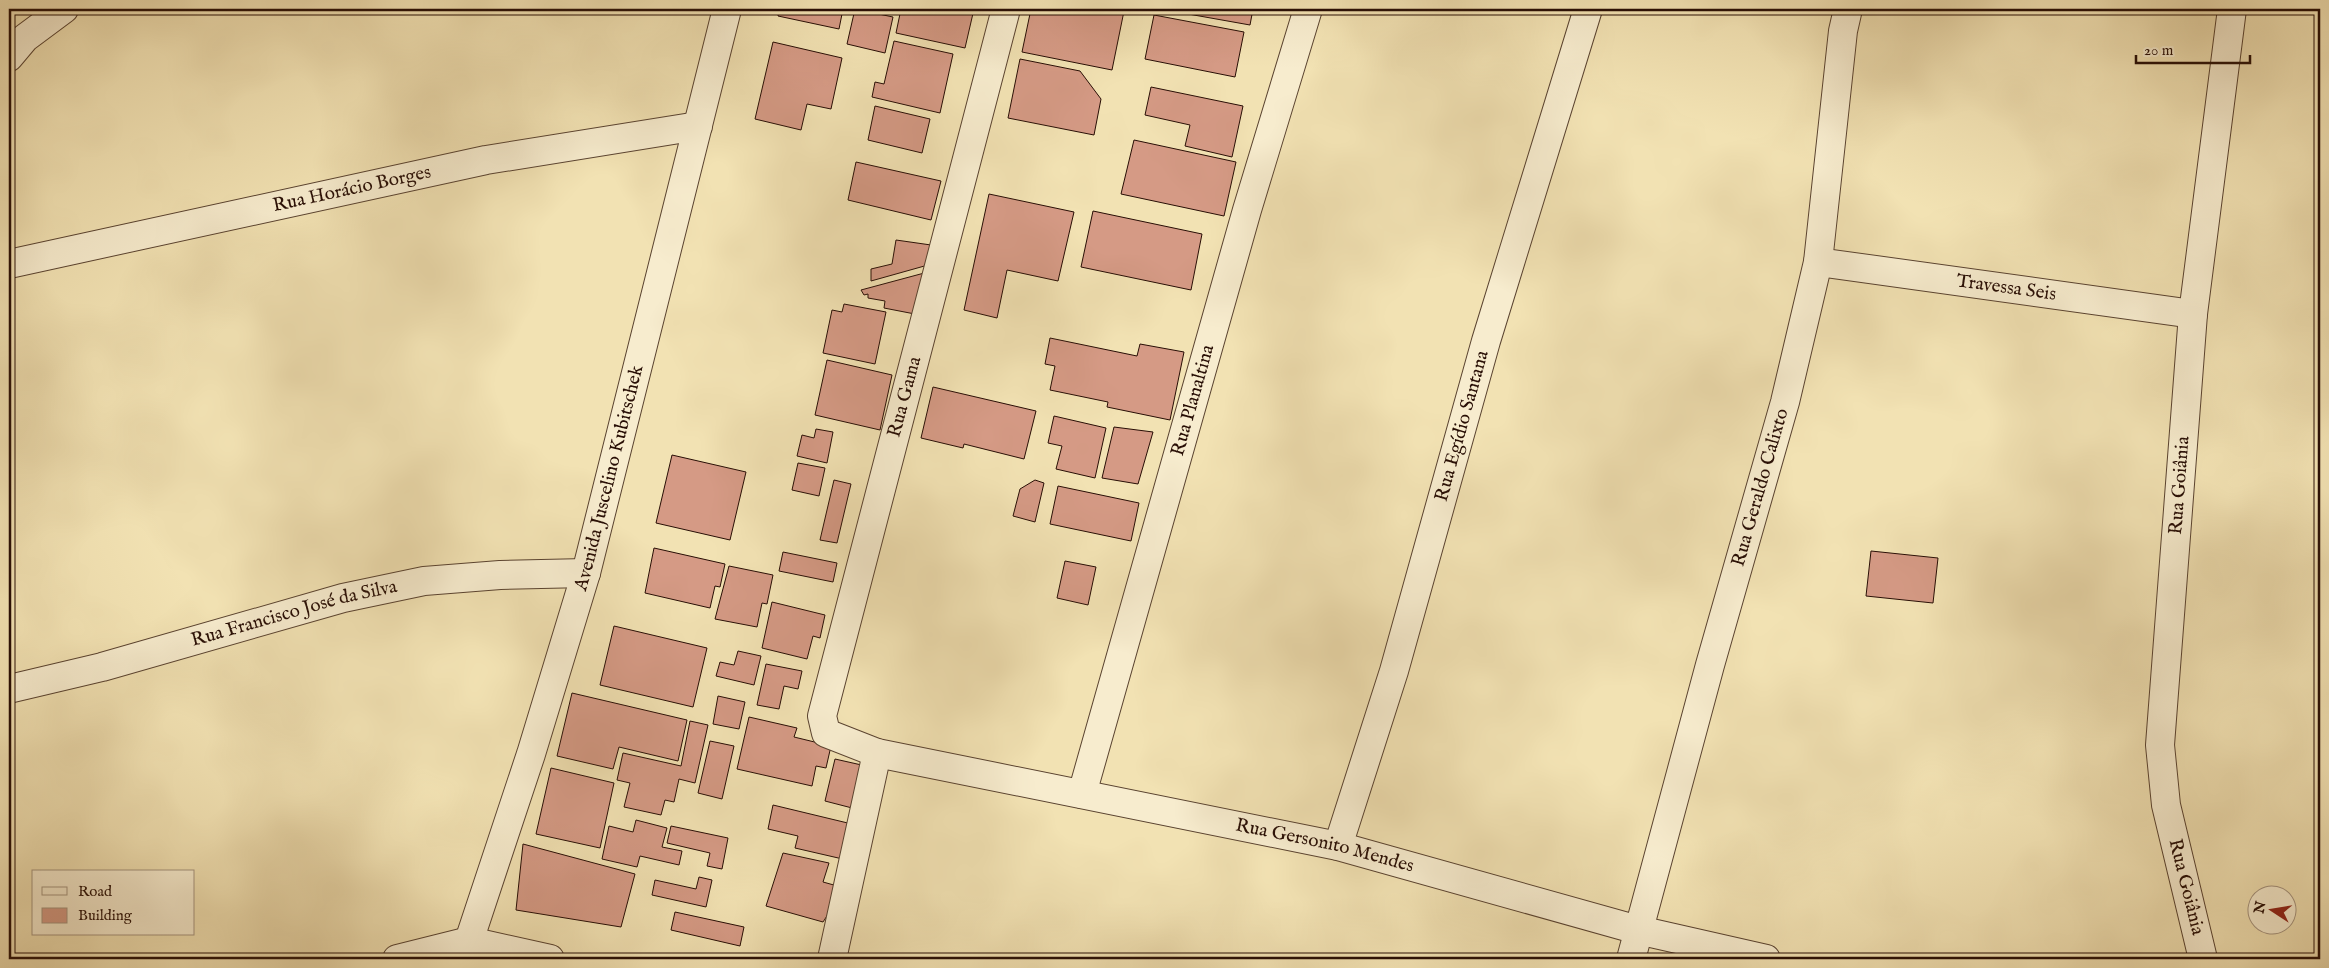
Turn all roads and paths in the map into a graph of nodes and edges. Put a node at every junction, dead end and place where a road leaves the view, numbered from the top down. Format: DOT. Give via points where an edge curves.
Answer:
graph roads {
  1 [pos="64,9"];
  2 [pos="726,9"];
  3 [pos="1006,9"];
  4 [pos="1308,9"];
  5 [pos="1588,9"];
  6 [pos="1848,9"];
  7 [pos="2232,9"];
  8 [pos="9,57"];
  9 [pos="698,126"];
  10 [pos="1818,262"];
  11 [pos="9,264"];
  12 [pos="2193,314"];
  13 [pos="586,573"];
  14 [pos="9,689"];
  15 [pos="877,753"];
  16 [pos="1082,794"];
  17 [pos="1338,846"];
  18 [pos="1638,930"];
  19 [pos="469,941"];
  20 [pos="397,959"];
  21 [pos="550,959"];
  22 [pos="832,959"];
  23 [pos="1631,959"];
  24 [pos="1766,959"];
  25 [pos="2203,959"];
  1 -- 8 [label="street" via="25,38"];
  2 -- 9 [label="street, Avenida Juscelino Kubitschek"];
  3 -- 15 [label="street, Rua Gama" via="822,716 826,733"];
  4 -- 16 [label="street, Rua Planaltina" via="1247,210"];
  5 -- 17 [label="street, Rua Egídio Santana" via="1486,341 1394,671"];
  6 -- 10 [label="street, Rua Geraldo Calixto" via="1842,31"];
  7 -- 12 [label="street, Rua Goiânia"];
  9 -- 11 [label="street, Rua Horácio Borges" via="486,160"];
  9 -- 13 [label="street, Avenida Juscelino Kubitschek"];
  10 -- 12 [label="street, Travessa Seis"];
  10 -- 18 [label="street, Rua Geraldo Calixto" via="1785,402"];
  12 -- 25 [label="street, Rua Goiânia" via="2160,745 2166,805"];
  13 -- 14 [label="street, Rua Francisco José da Silva" via="424,580 343,598 102,667"];
  13 -- 19 [label="street, Avenida Juscelino Kubitschek"];
  15 -- 16 [label="street, Rua Gersonito Mendes"];
  15 -- 22 [label="street"];
  16 -- 17 [label="street, Rua Gersonito Mendes"];
  17 -- 18 [label="street, Rua Gersonito Mendes"];
  18 -- 23 [label="street, Rua Geraldo Calixto"];
  18 -- 24 [label="street, Rua Gersonito Mendes"];
  19 -- 20 [label="street"];
  19 -- 21 [label="street"];
}
